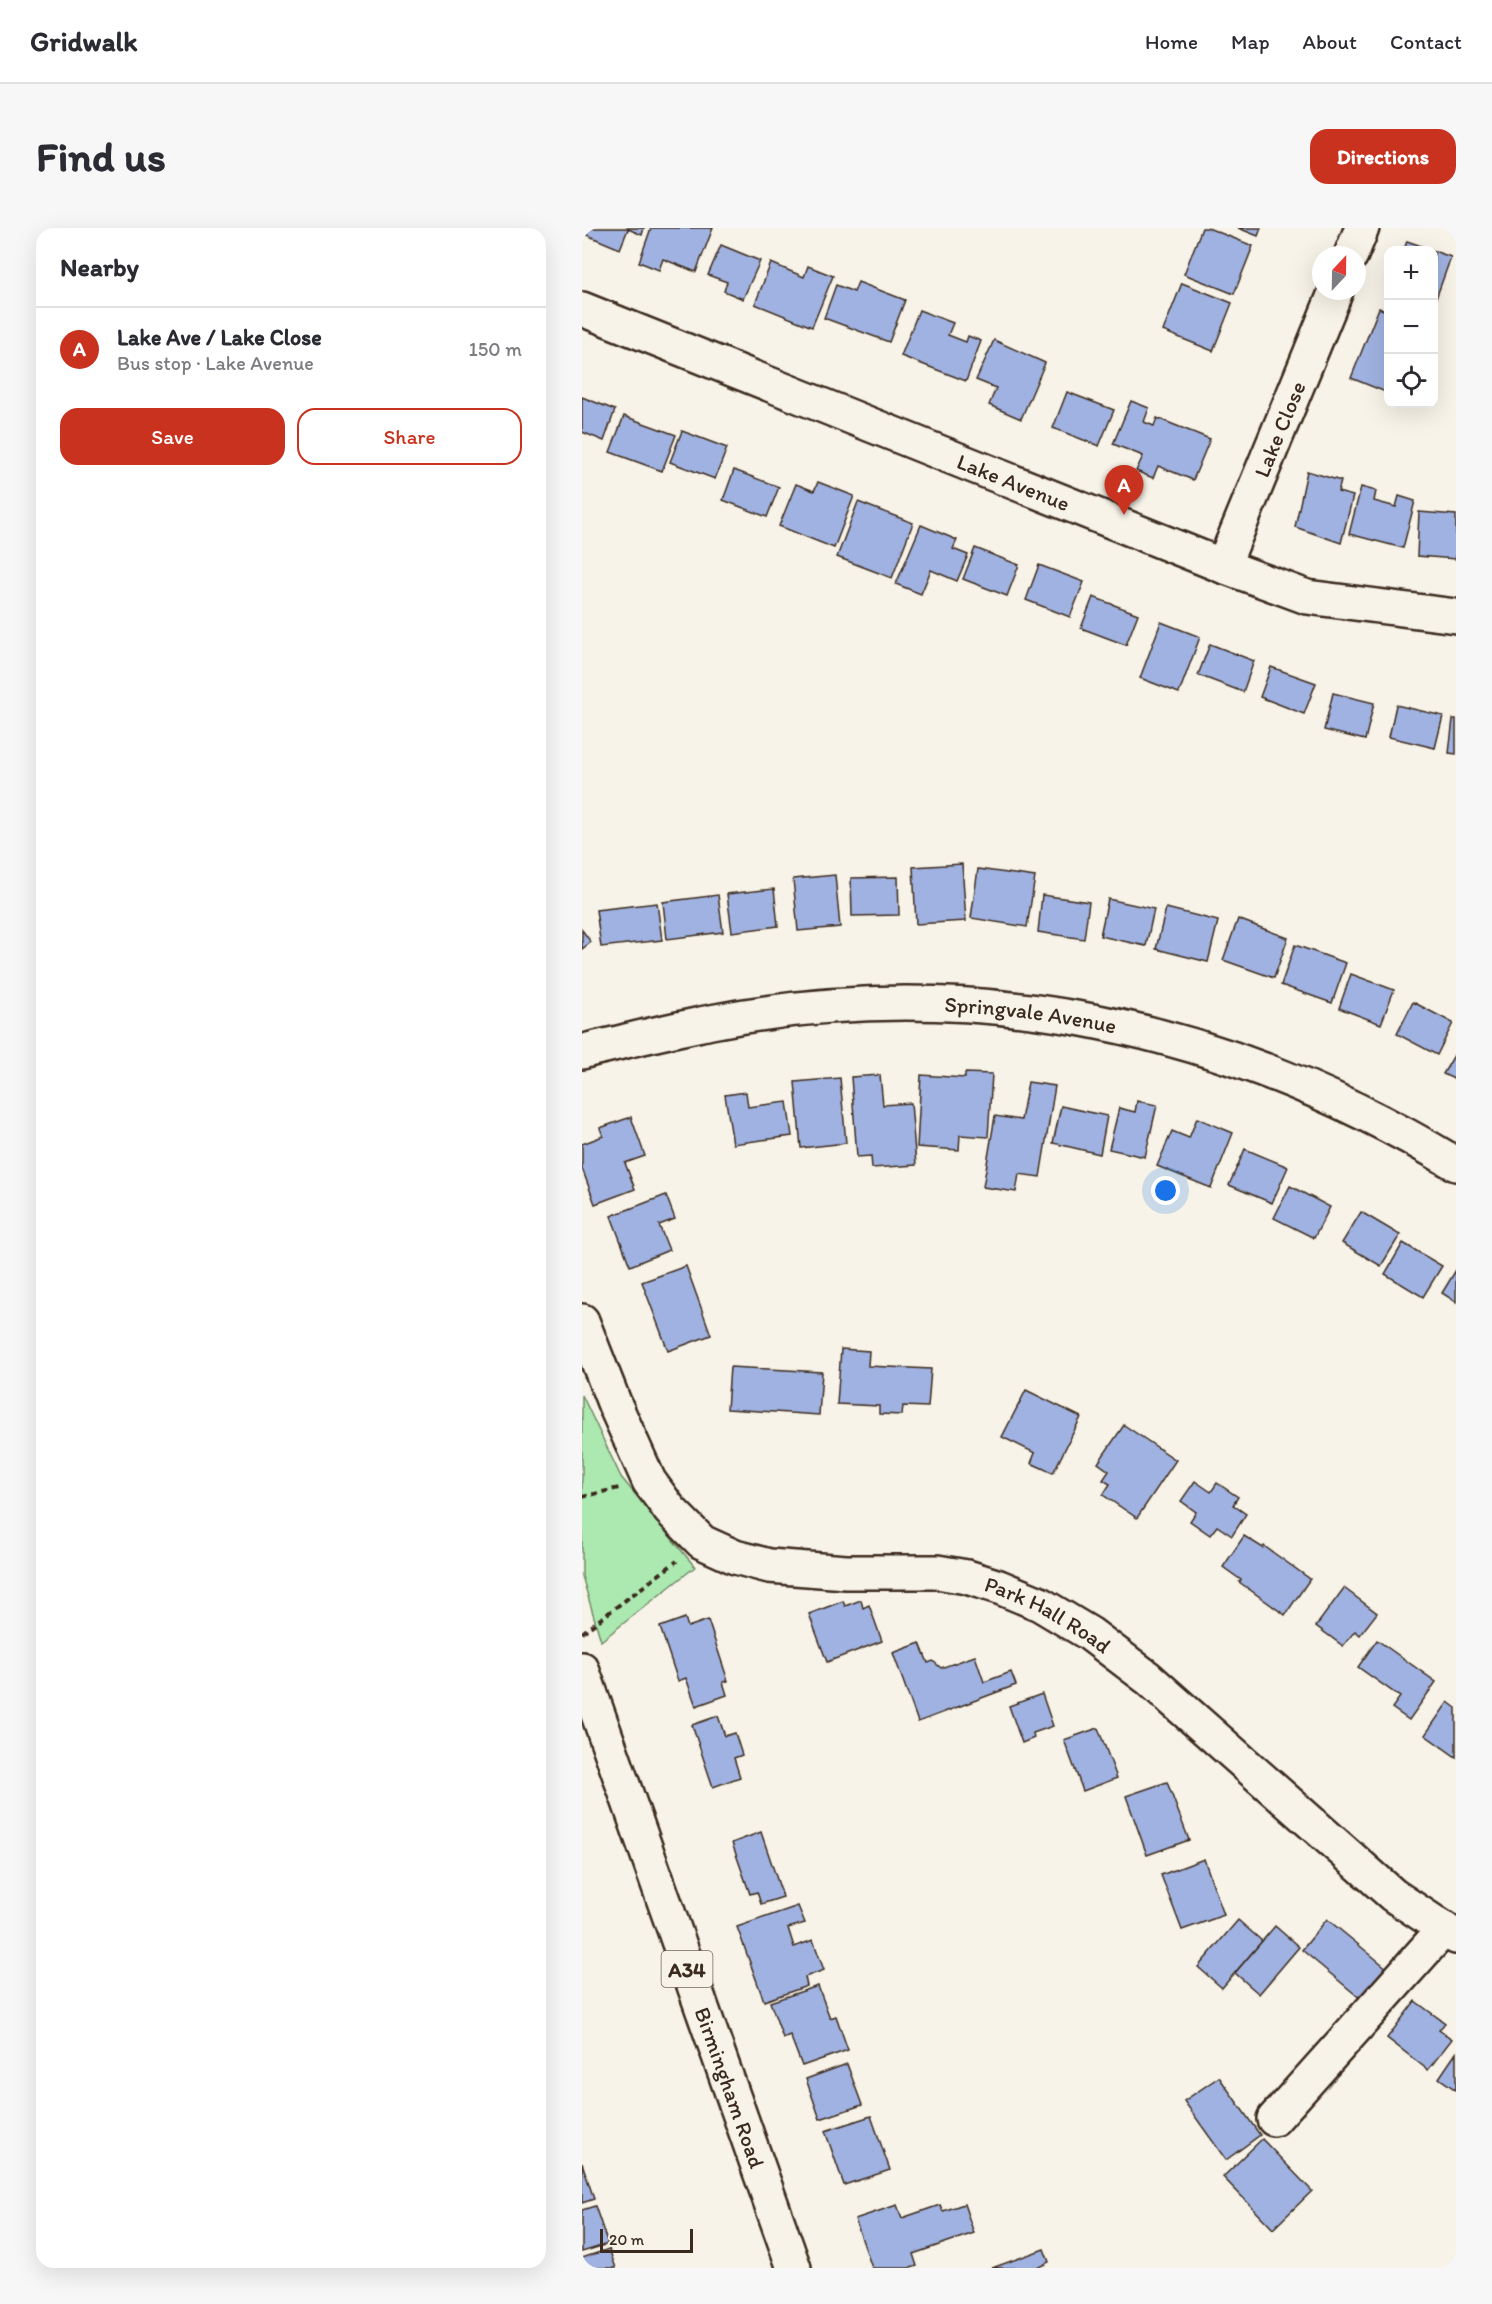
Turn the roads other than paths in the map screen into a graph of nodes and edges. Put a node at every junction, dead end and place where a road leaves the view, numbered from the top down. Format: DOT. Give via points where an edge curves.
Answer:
graph roads {
  1 [pos="1362,228"];
  2 [pos="1355,246"];
  3 [pos="1332,300"];
  4 [pos="582,309"];
  5 [pos="1223,566"];
  6 [pos="1456,616"];
  7 [pos="582,1052"];
  8 [pos="1456,1164"];
  9 [pos="582,1321"];
  10 [pos="582,1669"];
  11 [pos="1450,1933"];
  12 [pos="1274,2119"];
  13 [pos="794,2268"];
  1 -- 2 [label="main road"];
  3 -- 5 [label="main road, Lake Close"];
  4 -- 5 [label="main road, Lake Avenue"];
  5 -- 6 [label="main road, Lake Avenue" via="1307,597"];
  7 -- 8 [label="main road, Springvale Avenue" via="676,1029 802,1009 931,1004 1060,1015 1175,1040 1254,1065 1357,1109"];
  9 -- 11 [label="main road, Park Hall Road" via="649,1480 669,1510 702,1542 769,1566 846,1572 937,1572 967,1577 1040,1604 1090,1634 1148,1678 1392,1895"];
  10 -- 13 [label="main road, Birmingham Road / A34"];
  11 -- 12 [label="main road"];
}
